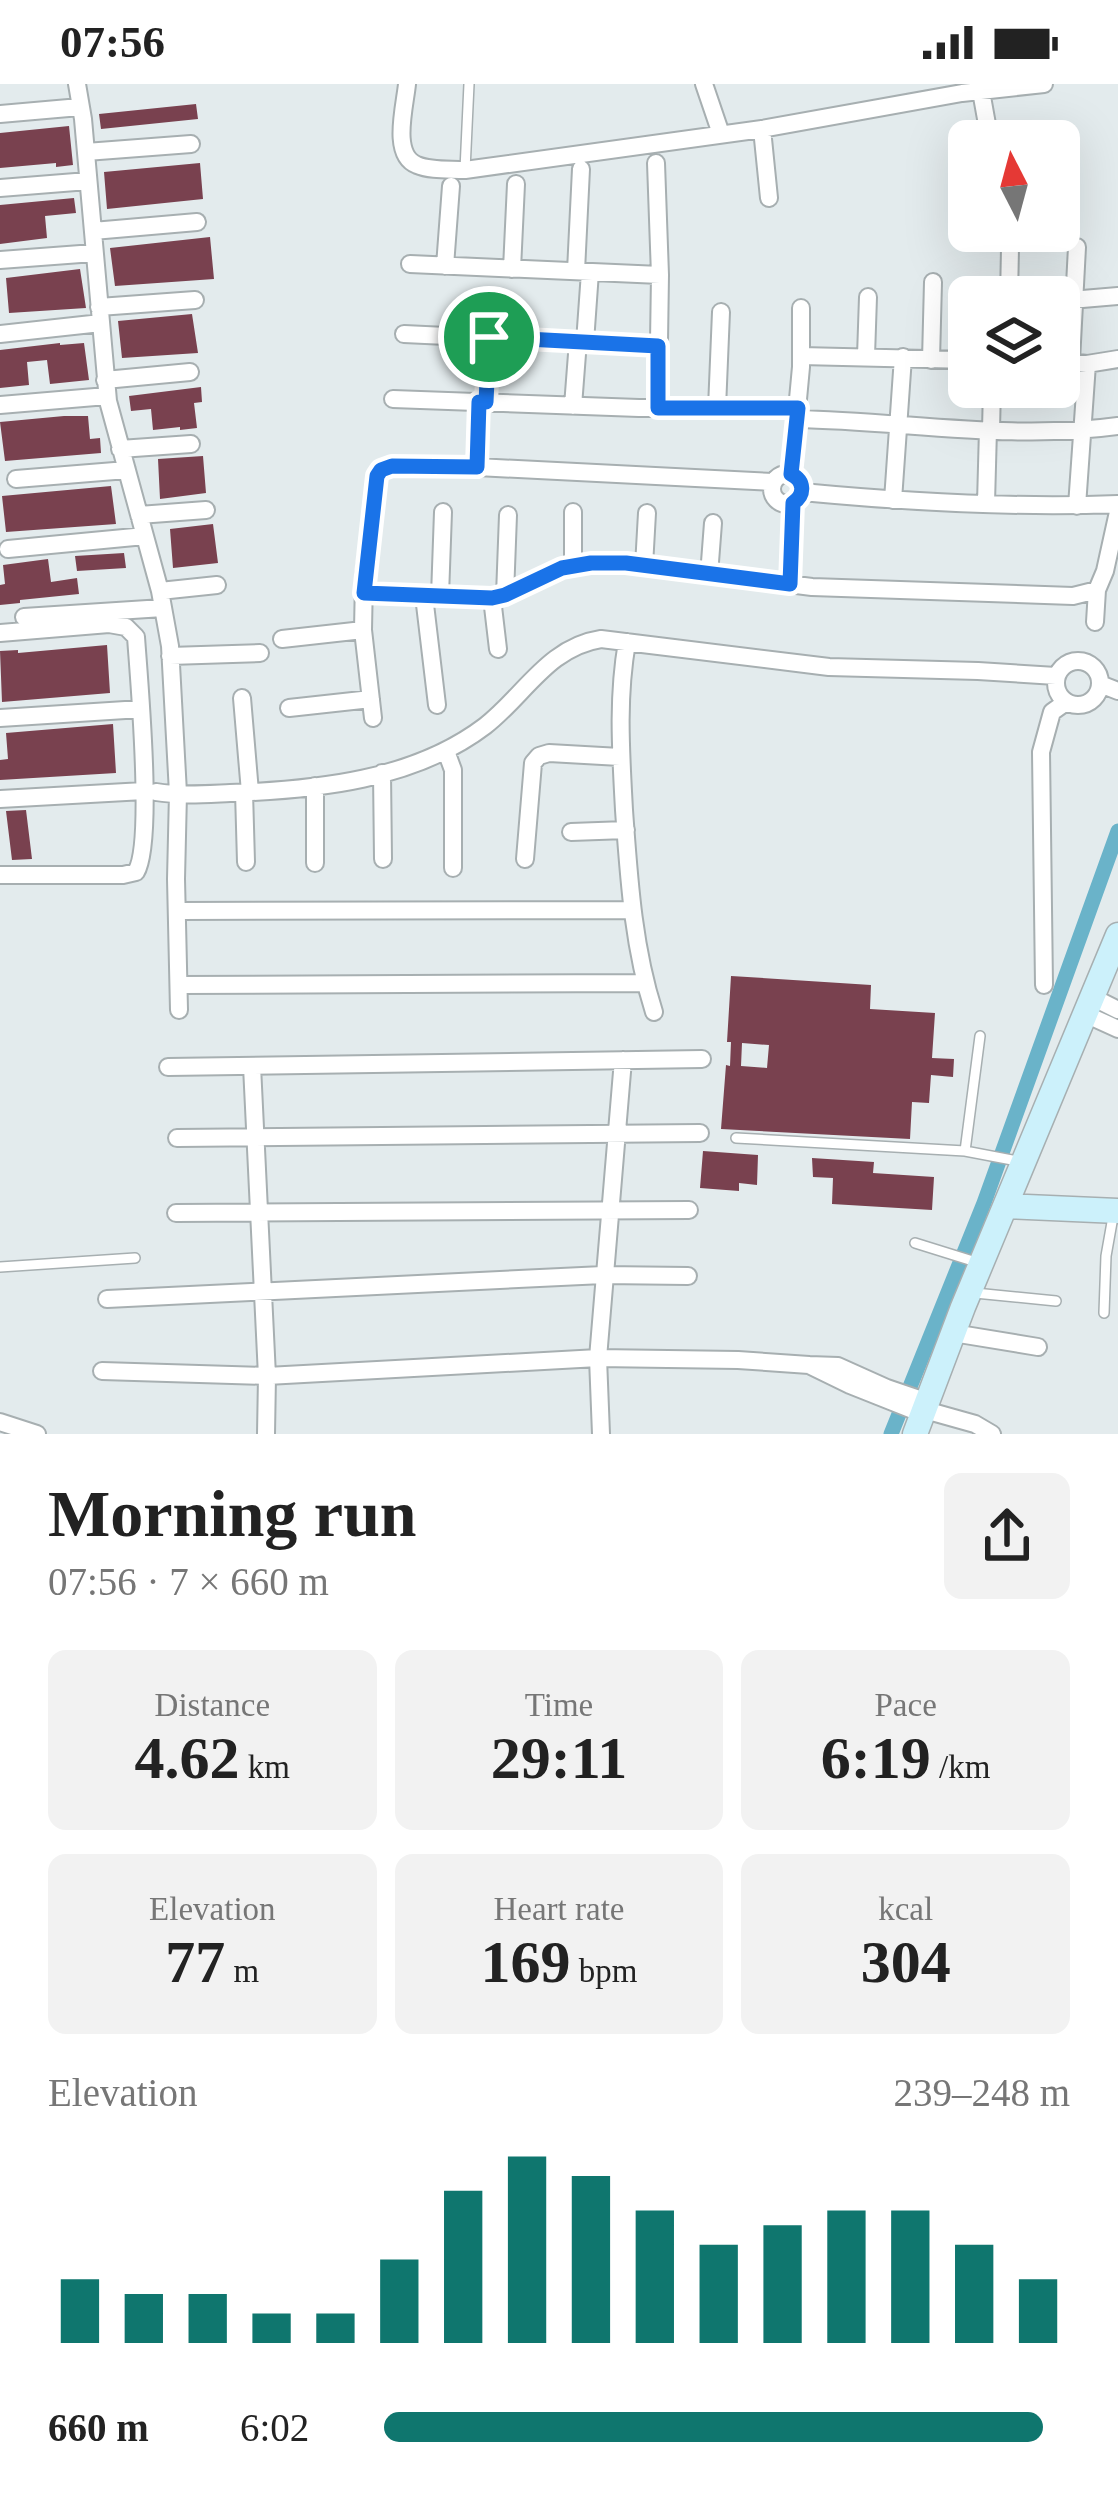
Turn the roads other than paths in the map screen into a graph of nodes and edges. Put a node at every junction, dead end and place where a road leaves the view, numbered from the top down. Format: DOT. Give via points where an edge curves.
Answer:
graph roads {
  1 [pos="76,84"];
  2 [pos="407,84"];
  3 [pos="469,84"];
  4 [pos="704,84"];
  5 [pos="1044,84"];
  6 [pos="930,91"];
  7 [pos="980,91"];
  8 [pos="80,106"];
  9 [pos="0,114"];
  10 [pos="986,120"];
  11 [pos="762,129"];
  12 [pos="722,134"];
  13 [pos="190,144"];
  14 [pos="86,152"];
  15 [pos="656,163"];
  16 [pos="581,169"];
  17 [pos="466,170"];
  18 [pos="88,181"];
  19 [pos="516,184"];
  20 [pos="451,186"];
  21 [pos="0,188"];
  22 [pos="769,198"];
  23 [pos="196,222"];
  24 [pos="93,231"];
  25 [pos="94,253"];
  26 [pos="0,260"];
  27 [pos="410,264"];
  28 [pos="445,266"];
  29 [pos="512,268"];
  30 [pos="583,272"];
  31 [pos="661,275"];
  32 [pos="933,282"];
  33 [pos="1118,296"];
  34 [pos="868,297"];
  35 [pos="195,300"];
  36 [pos="1080,300"];
  37 [pos="801,308"];
  38 [pos="721,312"];
  39 [pos="100,315"];
  40 [pos="0,334"];
  41 [pos="404,334"];
  42 [pos="489,337"];
  43 [pos="582,342"];
  44 [pos="658,346"];
  45 [pos="801,356"];
  46 [pos="866,356"];
  47 [pos="903,357"];
  48 [pos="931,359"];
  49 [pos="948,359"];
  50 [pos="1118,359"];
  51 [pos="1080,361"];
  52 [pos="190,372"];
  53 [pos="106,388"];
  54 [pos="392,400"];
  55 [pos="483,402"];
  56 [pos="0,405"];
  57 [pos="573,406"];
  58 [pos="658,408"];
  59 [pos="717,408"];
  60 [pos="991,408"];
  61 [pos="1078,408"];
  62 [pos="797,414"];
  63 [pos="899,425"];
  64 [pos="1118,425"];
  65 [pos="989,430"];
  66 [pos="1081,431"];
  67 [pos="190,444"];
  68 [pos="120,449"];
  69 [pos="477,467"];
  70 [pos="127,470"];
  71 [pos="791,474"];
  72 [pos="16,479"];
  73 [pos="773,482"];
  74 [pos="797,498"];
  75 [pos="893,500"];
  76 [pos="986,503"];
  77 [pos="1077,506"];
  78 [pos="1118,508"];
  79 [pos="206,511"];
  80 [pos="443,512"];
  81 [pos="573,512"];
  82 [pos="647,513"];
  83 [pos="139,515"];
  84 [pos="508,515"];
  85 [pos="713,523"];
  86 [pos="145,536"];
  87 [pos="8,549"];
  88 [pos="573,566"];
  89 [pos="644,566"];
  90 [pos="709,575"];
  91 [pos="790,584"];
  92 [pos="218,585"];
  93 [pos="1097,590"];
  94 [pos="364,593"];
  95 [pos="432,596"];
  96 [pos="499,596"];
  97 [pos="161,600"];
  98 [pos="24,617"];
  99 [pos="1095,622"];
  100 [pos="363,630"];
  101 [pos="0,633"];
  102 [pos="282,640"];
  103 [pos="627,642"];
  104 [pos="498,649"];
  105 [pos="260,653"];
  106 [pos="170,656"];
  107 [pos="1056,676"];
  108 [pos="1109,688"];
  109 [pos="242,698"];
  110 [pos="1066,702"];
  111 [pos="437,705"];
  112 [pos="289,708"];
  113 [pos="141,709"];
  114 [pos="0,718"];
  115 [pos="446,751"];
  116 [pos="620,757"];
  117 [pos="382,773"];
  118 [pos="315,786"];
  119 [pos="150,791"];
  120 [pos="247,792"];
  121 [pos="178,794"];
  122 [pos="0,799"];
  123 [pos="626,830"];
  124 [pos="571,832"];
  125 [pos="383,859"];
  126 [pos="525,859"];
  127 [pos="246,862"];
  128 [pos="315,863"];
  129 [pos="453,868"];
  130 [pos="0,875"];
  131 [pos="632,910"];
  132 [pos="178,911"];
  133 [pos="1118,934"];
  134 [pos="645,983"];
  135 [pos="179,985"];
  136 [pos="1044,985"];
  137 [pos="1088,1005"];
  138 [pos="179,1010"];
  139 [pos="1118,1010"];
  140 [pos="654,1012"];
  141 [pos="1118,1029"];
  142 [pos="980,1036"];
  143 [pos="702,1059"];
  144 [pos="623,1060"];
  145 [pos="252,1066"];
  146 [pos="169,1067"];
  147 [pos="615,1133"];
  148 [pos="700,1133"];
  149 [pos="253,1136"];
  150 [pos="177,1138"];
  151 [pos="736,1138"];
  152 [pos="970,1152"];
  153 [pos="1018,1161"];
  154 [pos="1006,1206"];
  155 [pos="609,1209"];
  156 [pos="689,1210"];
  157 [pos="1116,1211"];
  158 [pos="257,1212"];
  159 [pos="176,1213"];
  160 [pos="914,1243"];
  161 [pos="135,1258"];
  162 [pos="978,1263"];
  163 [pos="0,1267"];
  164 [pos="603,1275"];
  165 [pos="688,1276"];
  166 [pos="262,1290"];
  167 [pos="969,1293"];
  168 [pos="107,1299"];
  169 [pos="1056,1301"];
  170 [pos="1104,1313"];
  171 [pos="953,1334"];
  172 [pos="1038,1347"];
  173 [pos="598,1358"];
  174 [pos="103,1371"];
  175 [pos="267,1376"];
  176 [pos="921,1416"];
  177 [pos="0,1422"];
  178 [pos="37,1434"];
  179 [pos="266,1434"];
  180 [pos="601,1434"];
  181 [pos="992,1434"];
  1 -- 8 [label="street"];
  2 -- 17 [label="street" via="401,148 410,162"];
  3 -- 17 [label="lane"];
  4 -- 12 [label="street"];
  5 -- 7 [label="street"];
  6 -- 7 [label="street"];
  6 -- 11 [label="street"];
  7 -- 10 [label="street"];
  8 -- 9 [label="street"];
  8 -- 14 [label="street"];
  11 -- 12 [label="street"];
  11 -- 22 [label="street"];
  12 -- 17 [label="street"];
  13 -- 14 [label="street"];
  14 -- 18 [label="street"];
  15 -- 31 [label="street"];
  16 -- 30 [label="street"];
  18 -- 21 [label="street"];
  18 -- 24 [label="street"];
  19 -- 29 [label="street"];
  20 -- 28 [label="street"];
  23 -- 24 [label="street"];
  24 -- 25 [label="street"];
  25 -- 26 [label="street"];
  25 -- 39 [label="street"];
  27 -- 28 [label="street"];
  28 -- 29 [label="street"];
  29 -- 30 [label="street"];
  30 -- 31 [label="street"];
  30 -- 43 [label="street"];
  31 -- 44 [label="street"];
  32 -- 48 [label="street"];
  33 -- 36 [label="street"];
  34 -- 46 [label="street"];
  35 -- 39 [label="street"];
  37 -- 45 [label="street"];
  38 -- 59 [label="street"];
  39 -- 40 [label="street"];
  39 -- 53 [label="street"];
  41 -- 42 [label="street"];
  42 -- 43 [label="street"];
  42 -- 55 [label="street"];
  43 -- 44 [label="street"];
  43 -- 57 [label="street"];
  44 -- 58 [label="street"];
  45 -- 46 [label="street"];
  45 -- 62 [label="street"];
  46 -- 47 [label="street"];
  47 -- 48 [label="street"];
  47 -- 63 [label="street"];
  48 -- 49 [label="street"];
  50 -- 51 [label="street"];
  52 -- 53 [label="street"];
  53 -- 56 [label="street"];
  53 -- 68 [label="street"];
  54 -- 55 [label="street"];
  55 -- 57 [label="street"];
  55 -- 69 [label="street"];
  57 -- 58 [label="street"];
  58 -- 59 [label="street"];
  59 -- 62 [label="street"];
  60 -- 65 [label="street"];
  61 -- 66 [label="street"];
  62 -- 63 [label="street"];
  62 -- 71 [label="street"];
  63 -- 65 [label="street"];
  63 -- 75 [label="street"];
  64 -- 66 [label="street"];
  65 -- 66 [label="street"];
  65 -- 76 [label="street"];
  66 -- 77 [label="street"];
  67 -- 68 [label="street"];
  68 -- 70 [label="street"];
  69 -- 73 [label="street"];
  69 -- 94 [label="street" via="381,470"];
  70 -- 72 [label="street"];
  70 -- 83 [label="street"];
  71 -- 73 [label="street"];
  71 -- 74 [label="street" via="801,483"];
  73 -- 74 [label="street" via="777,501"];
  74 -- 75 [label="street"];
  74 -- 91 [label="street"];
  75 -- 76 [label="street"];
  76 -- 77 [label="street"];
  77 -- 78 [label="street"];
  78 -- 93 [label="street"];
  79 -- 83 [label="street"];
  80 -- 95 [label="street"];
  81 -- 88 [label="street"];
  82 -- 89 [label="street"];
  83 -- 86 [label="street"];
  84 -- 96 [label="street"];
  85 -- 90 [label="street"];
  86 -- 87 [label="street"];
  86 -- 97 [label="street"];
  88 -- 89 [label="street"];
  88 -- 96 [label="street"];
  89 -- 90 [label="street"];
  90 -- 91 [label="street"];
  91 -- 93 [label="street" via="1073,596"];
  92 -- 97 [label="street"];
  93 -- 99 [label="street"];
  94 -- 95 [label="street"];
  94 -- 100 [label="street"];
  95 -- 96 [label="street"];
  95 -- 111 [label="street"];
  96 -- 104 [label="street"];
  97 -- 98 [label="street"];
  97 -- 106 [label="street"];
  100 -- 102 [label="street"];
  100 -- 112 [label="street" via="372,709"];
  101 -- 113 [label="street" via="126,627 136,637"];
  103 -- 107 [label="street" via="829,667"];
  103 -- 115 [label="street" via="590,641 559,655 510,705"];
  103 -- 116 [label="street"];
  105 -- 106 [label="street"];
  106 -- 121 [label="street"];
  107 -- 108 [label="street" via="1068,663 1086,662"];
  107 -- 110 [label="street"];
  108 -- 110 [label="street" via="1092,700"];
  109 -- 120 [label="street"];
  110 -- 136 [label="street" via="1052,712 1041,752"];
  113 -- 114 [label="street"];
  113 -- 119 [label="street"];
  115 -- 117 [label="street"];
  115 -- 129 [label="street"];
  116 -- 123 [label="street"];
  116 -- 126 [label="street" via="539,756"];
  117 -- 118 [label="street"];
  117 -- 125 [label="street"];
  118 -- 120 [label="street"];
  118 -- 128 [label="street"];
  119 -- 121 [label="street"];
  119 -- 122 [label="street"];
  119 -- 130 [label="street" via="136,872"];
  120 -- 121 [label="street"];
  120 -- 127 [label="street"];
  121 -- 132 [label="street"];
  123 -- 124 [label="street"];
  123 -- 131 [label="street"];
  131 -- 132 [label="street"];
  131 -- 134 [label="street"];
  132 -- 135 [label="street"];
  133 -- 137 [label="street"];
  134 -- 135 [label="street"];
  134 -- 140 [label="street"];
  135 -- 138 [label="street"];
  137 -- 139 [label="street"];
  137 -- 141 [label="street"];
  137 -- 153 [label="street"];
  142 -- 152 [label="lane"];
  143 -- 144 [label="street"];
  144 -- 145 [label="street"];
  144 -- 147 [label="street"];
  145 -- 146 [label="street"];
  145 -- 149 [label="street"];
  147 -- 148 [label="street"];
  147 -- 149 [label="street"];
  147 -- 155 [label="street"];
  149 -- 150 [label="street"];
  149 -- 158 [label="street"];
  151 -- 152 [label="lane"];
  152 -- 153 [label="lane"];
  153 -- 154 [label="street"];
  154 -- 157 [label="street"];
  154 -- 162 [label="street"];
  155 -- 156 [label="street"];
  155 -- 158 [label="street"];
  155 -- 164 [label="street"];
  157 -- 170 [label="lane"];
  158 -- 159 [label="street"];
  158 -- 166 [label="street"];
  160 -- 162 [label="lane"];
  161 -- 163 [label="lane"];
  162 -- 167 [label="street"];
  164 -- 165 [label="street"];
  164 -- 166 [label="street"];
  164 -- 173 [label="street"];
  166 -- 168 [label="street"];
  166 -- 175 [label="street"];
  167 -- 169 [label="lane"];
  167 -- 171 [label="street"];
  171 -- 172 [label="street"];
  171 -- 176 [label="street"];
  173 -- 175 [label="street"];
  173 -- 176 [label="street" via="809,1365"];
  173 -- 180 [label="street"];
  174 -- 175 [label="street"];
  175 -- 179 [label="street"];
  176 -- 181 [label="street"];
  177 -- 178 [label="street"];
}
